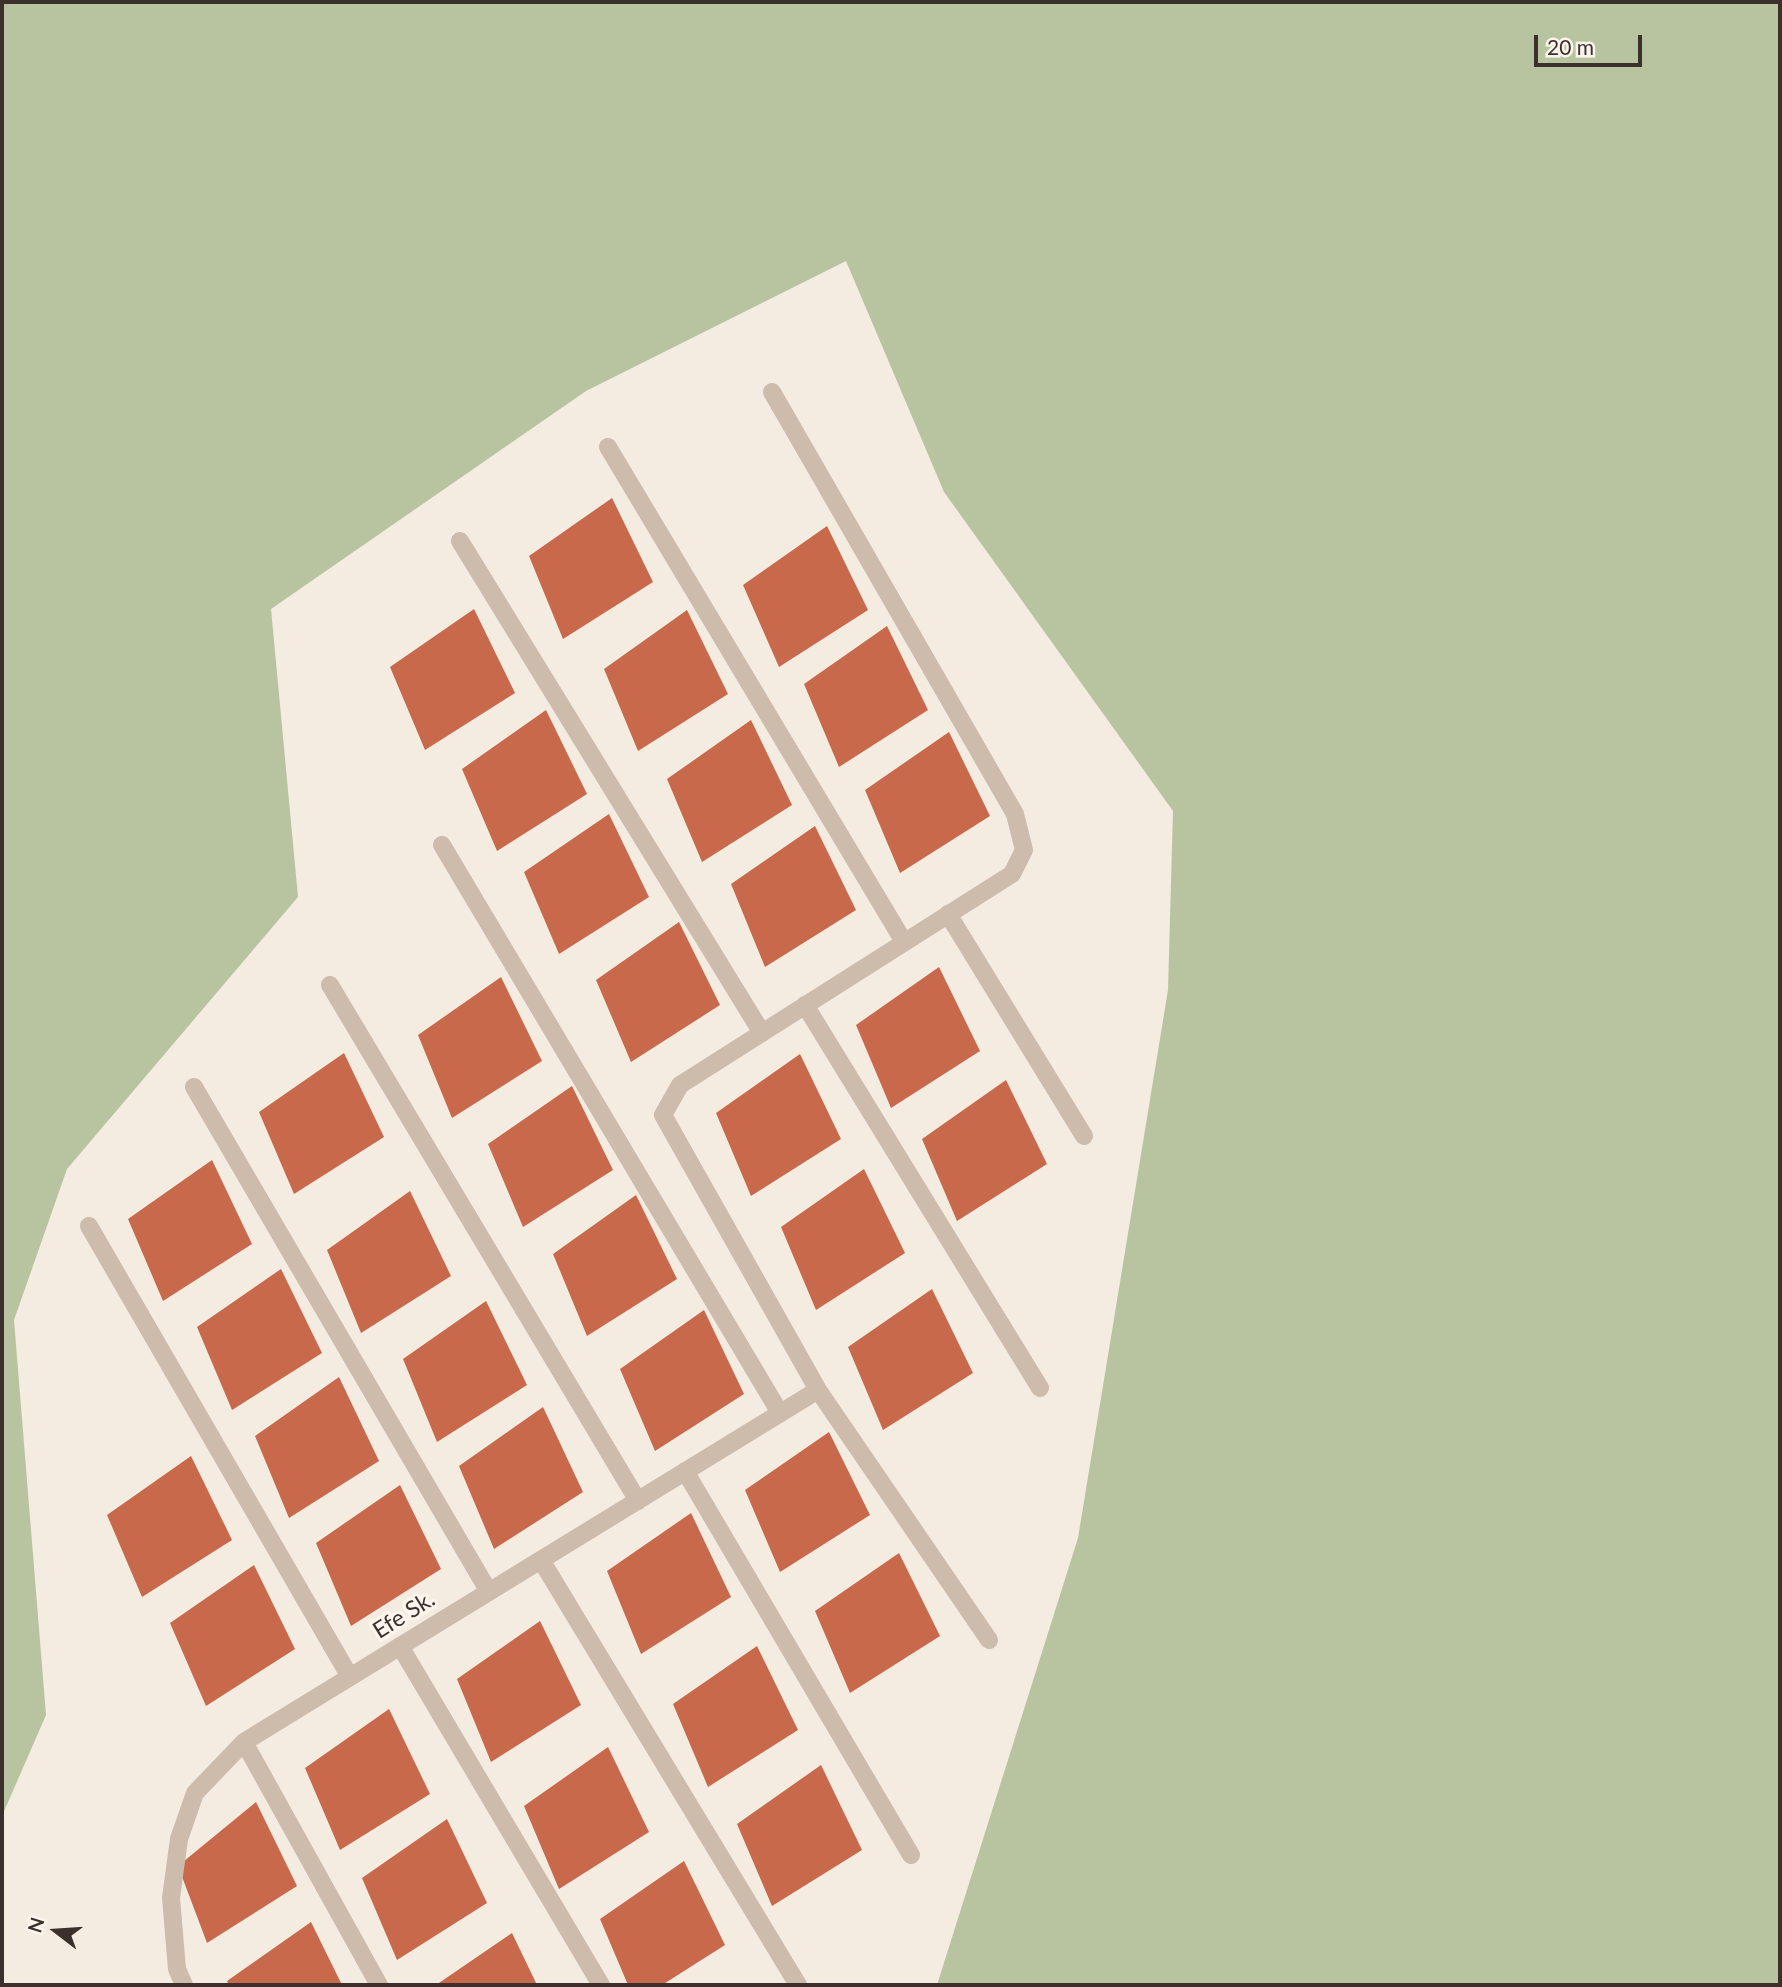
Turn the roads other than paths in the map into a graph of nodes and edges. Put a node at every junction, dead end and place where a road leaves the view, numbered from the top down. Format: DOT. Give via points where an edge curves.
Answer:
graph roads {
  1 [pos="772,392"];
  2 [pos="608,447"];
  3 [pos="460,541"];
  4 [pos="442,845"];
  5 [pos="948,915"];
  6 [pos="904,942"];
  7 [pos="330,985"];
  8 [pos="805,1005"];
  9 [pos="762,1032"];
  10 [pos="194,1087"];
  11 [pos="1084,1136"];
  12 [pos="89,1226"];
  13 [pos="1040,1388"];
  14 [pos="818,1390"];
  15 [pos="780,1413"];
  16 [pos="685,1471"];
  17 [pos="638,1501"];
  18 [pos="541,1560"];
  19 [pos="489,1592"];
  20 [pos="989,1640"];
  21 [pos="400,1646"];
  22 [pos="350,1677"];
  23 [pos="244,1742"];
  24 [pos="911,1854"];
  25 [pos="184,1985"];
  26 [pos="379,1985"];
  27 [pos="600,1985"];
  28 [pos="798,1985"];
  1 -- 5 [label="street" via="1015,814 1024,850 1012,874"];
  2 -- 6 [label="street"];
  3 -- 9 [label="street"];
  4 -- 15 [label="street"];
  5 -- 6 [label="street"];
  5 -- 11 [label="street"];
  6 -- 8 [label="street"];
  7 -- 17 [label="street"];
  8 -- 9 [label="street"];
  8 -- 13 [label="street"];
  9 -- 14 [label="street" via="680,1085 663,1115"];
  10 -- 19 [label="street"];
  12 -- 22 [label="street"];
  14 -- 15 [label="street, Efe Sk."];
  14 -- 20 [label="street"];
  15 -- 16 [label="street, Efe Sk."];
  16 -- 17 [label="street, Efe Sk."];
  16 -- 24 [label="street"];
  17 -- 18 [label="street, Efe Sk."];
  18 -- 19 [label="street, Efe Sk."];
  18 -- 28 [label="street"];
  19 -- 21 [label="street, Efe Sk."];
  21 -- 22 [label="street, Efe Sk."];
  21 -- 27 [label="street"];
  22 -- 23 [label="street, Efe Sk."];
  23 -- 25 [label="street, Efe Sk." via="195,1793 179,1839 171,1898 177,1969"];
  23 -- 26 [label="street"];
}
